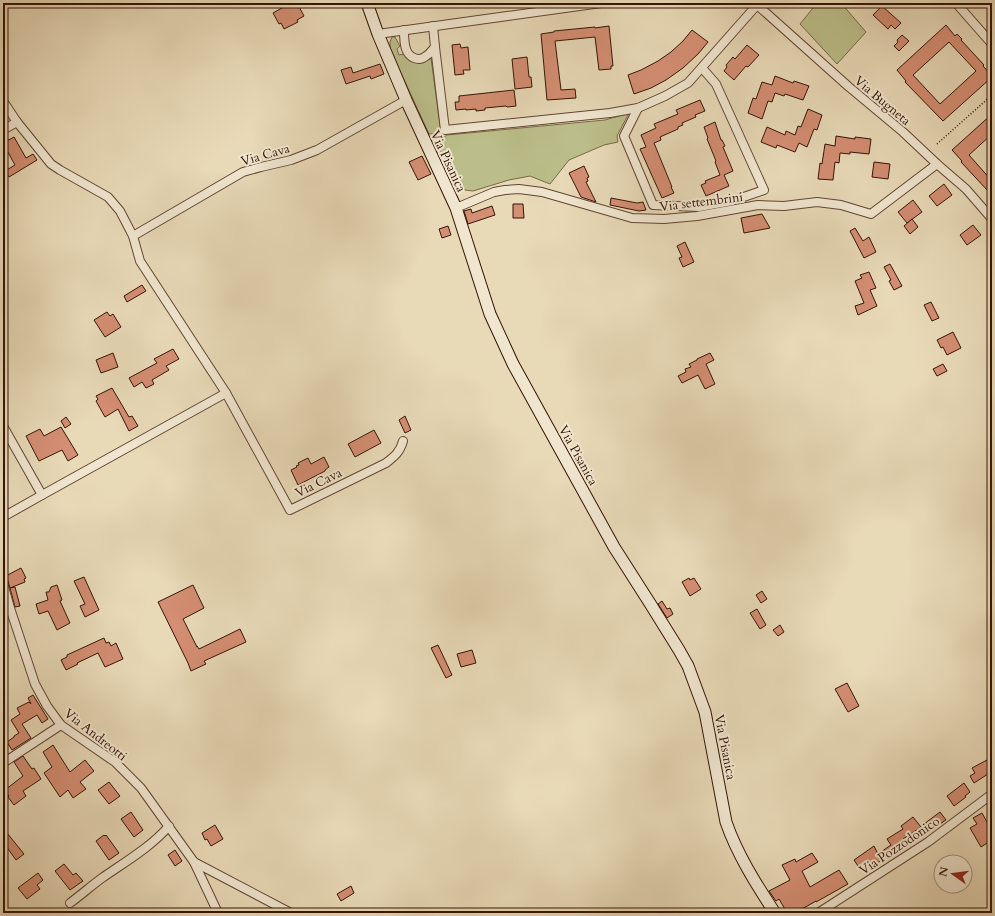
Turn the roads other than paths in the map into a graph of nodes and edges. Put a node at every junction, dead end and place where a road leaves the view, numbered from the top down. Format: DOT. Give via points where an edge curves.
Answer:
graph roads {
  1 [pos="367,3"];
  2 [pos="601,3"];
  3 [pos="956,3"];
  4 [pos="756,4"];
  5 [pos="573,5"];
  6 [pos="433,26"];
  7 [pos="404,30"];
  8 [pos="378,34"];
  9 [pos="992,44"];
  10 [pos="435,47"];
  11 [pos="702,68"];
  12 [pos="3,100"];
  13 [pos="406,100"];
  14 [pos="638,108"];
  15 [pos="17,122"];
  16 [pos="3,130"];
  17 [pos="937,164"];
  18 [pos="456,208"];
  19 [pos="992,219"];
  20 [pos="133,236"];
  21 [pos="226,393"];
  22 [pos="3,426"];
  23 [pos="404,441"];
  24 [pos="42,495"];
  25 [pos="3,517"];
  26 [pos="3,583"];
  27 [pos="60,725"];
  28 [pos="3,763"];
  29 [pos="992,794"];
  30 [pos="169,826"];
  31 [pos="194,862"];
  32 [pos="70,903"];
  33 [pos="218,913"];
  34 [pos="291,913"];
  35 [pos="775,913"];
  36 [pos="818,913"];
  1 -- 8 [label="street, Via Pisanica"];
  2 -- 5 [label="street"];
  3 -- 9 [label="street"];
  4 -- 11 [label="street"];
  4 -- 17 [label="street, Via Bugneta"];
  5 -- 6 [label="street"];
  6 -- 7 [label="street"];
  6 -- 10 [label="street"];
  7 -- 8 [label="street"];
  7 -- 10 [label="street" via="406,50 413,58 424,58"];
  8 -- 13 [label="street, Via Pisanica"];
  10 -- 14 [label="street" via="445,130 610,114"];
  11 -- 14 [label="street" via="688,83"];
  11 -- 14 [label="street" via="716,84 764,190 732,201 700,207 653,206 624,136"];
  12 -- 15 [label="street, Via Cava"];
  13 -- 18 [label="street, Via Pisanica"];
  13 -- 20 [label="street, Via Cava" via="317,150 291,160 243,172"];
  15 -- 16 [label="street"];
  15 -- 20 [label="street, Via Cava" via="51,164 108,197 120,211"];
  17 -- 18 [label="street, Via settembrini" via="872,214 841,204 817,202 784,206 758,205 664,219 632,218 542,192 519,189 494,192"];
  17 -- 19 [label="street, Via Bugneta" via="966,189"];
  18 -- 35 [label="street, Via Pisanica" via="490,314 513,364 614,547 688,666 705,712 731,837"];
  20 -- 21 [label="street, Via Cava" via="140,260"];
  21 -- 23 [label="street, Via Cava" via="290,510 386,463 395,456"];
  21 -- 24 [label="street"];
  22 -- 24 [label="street"];
  24 -- 25 [label="street"];
  26 -- 27 [label="street, Via Andreotti" via="35,684"];
  27 -- 28 [label="street"];
  27 -- 30 [label="street, Via Andreotti" via="115,762 141,788"];
  29 -- 36 [label="street, Via Pozzodonico" via="928,842"];
  30 -- 31 [label="street, Via Andreotti"];
  30 -- 32 [label="street" via="151,843"];
  31 -- 33 [label="street"];
  31 -- 34 [label="street, Via Andreotti"];
}
